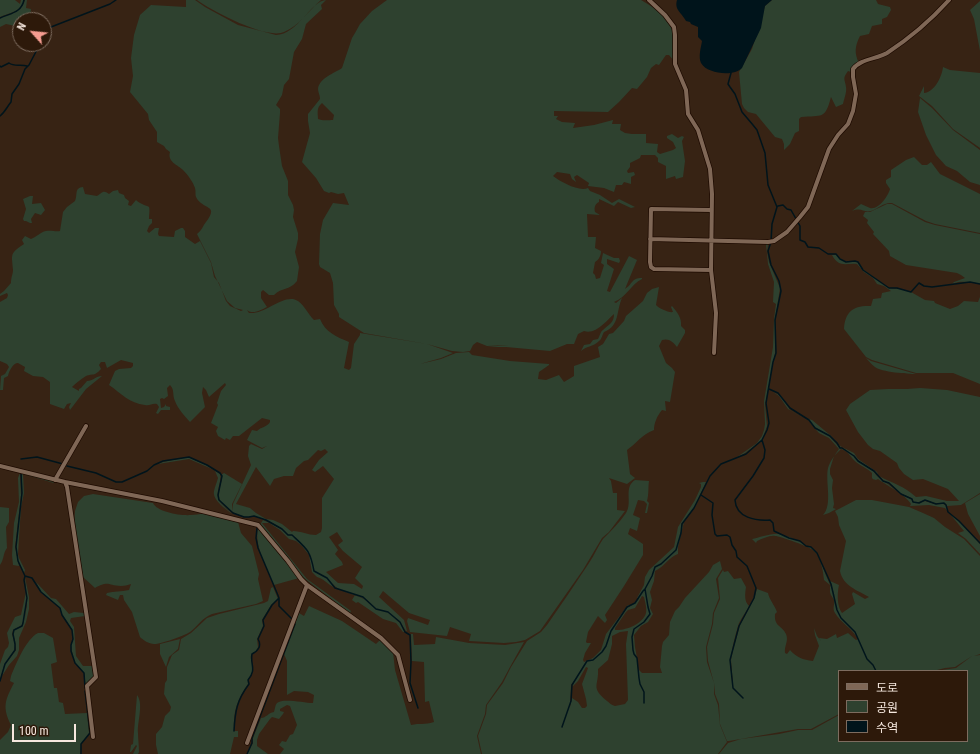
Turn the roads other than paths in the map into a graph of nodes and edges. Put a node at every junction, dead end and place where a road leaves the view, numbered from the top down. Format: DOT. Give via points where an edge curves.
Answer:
graph roads {
  1 [pos="649,0"];
  2 [pos="949,0"];
  3 [pos="711,210"];
  4 [pos="650,239"];
  5 [pos="711,241"];
  6 [pos="712,270"];
  7 [pos="714,353"];
  8 [pos="86,426"];
  9 [pos="0,466"];
  10 [pos="55,480"];
  11 [pos="65,482"];
  12 [pos="307,584"];
  13 [pos="410,700"];
  14 [pos="93,737"];
  15 [pos="247,743"];
  1 -- 3 [label="street" via="669,20 675,30 675,64 686,90 688,114 698,130 710,169"];
  2 -- 5 [label="street" via="929,21 894,48 853,69 856,94 851,118 829,149 808,207 792,226 778,238 768,242"];
  3 -- 4 [label="street" via="652,209"];
  3 -- 5 [label="street"];
  4 -- 5 [label="street"];
  4 -- 6 [label="street" via="651,267 654,269"];
  5 -- 6 [label="street"];
  6 -- 7 [label="street" via="716,313"];
  8 -- 10 [label="street"];
  9 -- 10 [label="street"];
  10 -- 11 [label="street"];
  11 -- 12 [label="street" via="256,524"];
  11 -- 14 [label="street" via="96,677 87,686"];
  12 -- 13 [label="street" via="381,638 398,655"];
  12 -- 15 [label="street"];
}
